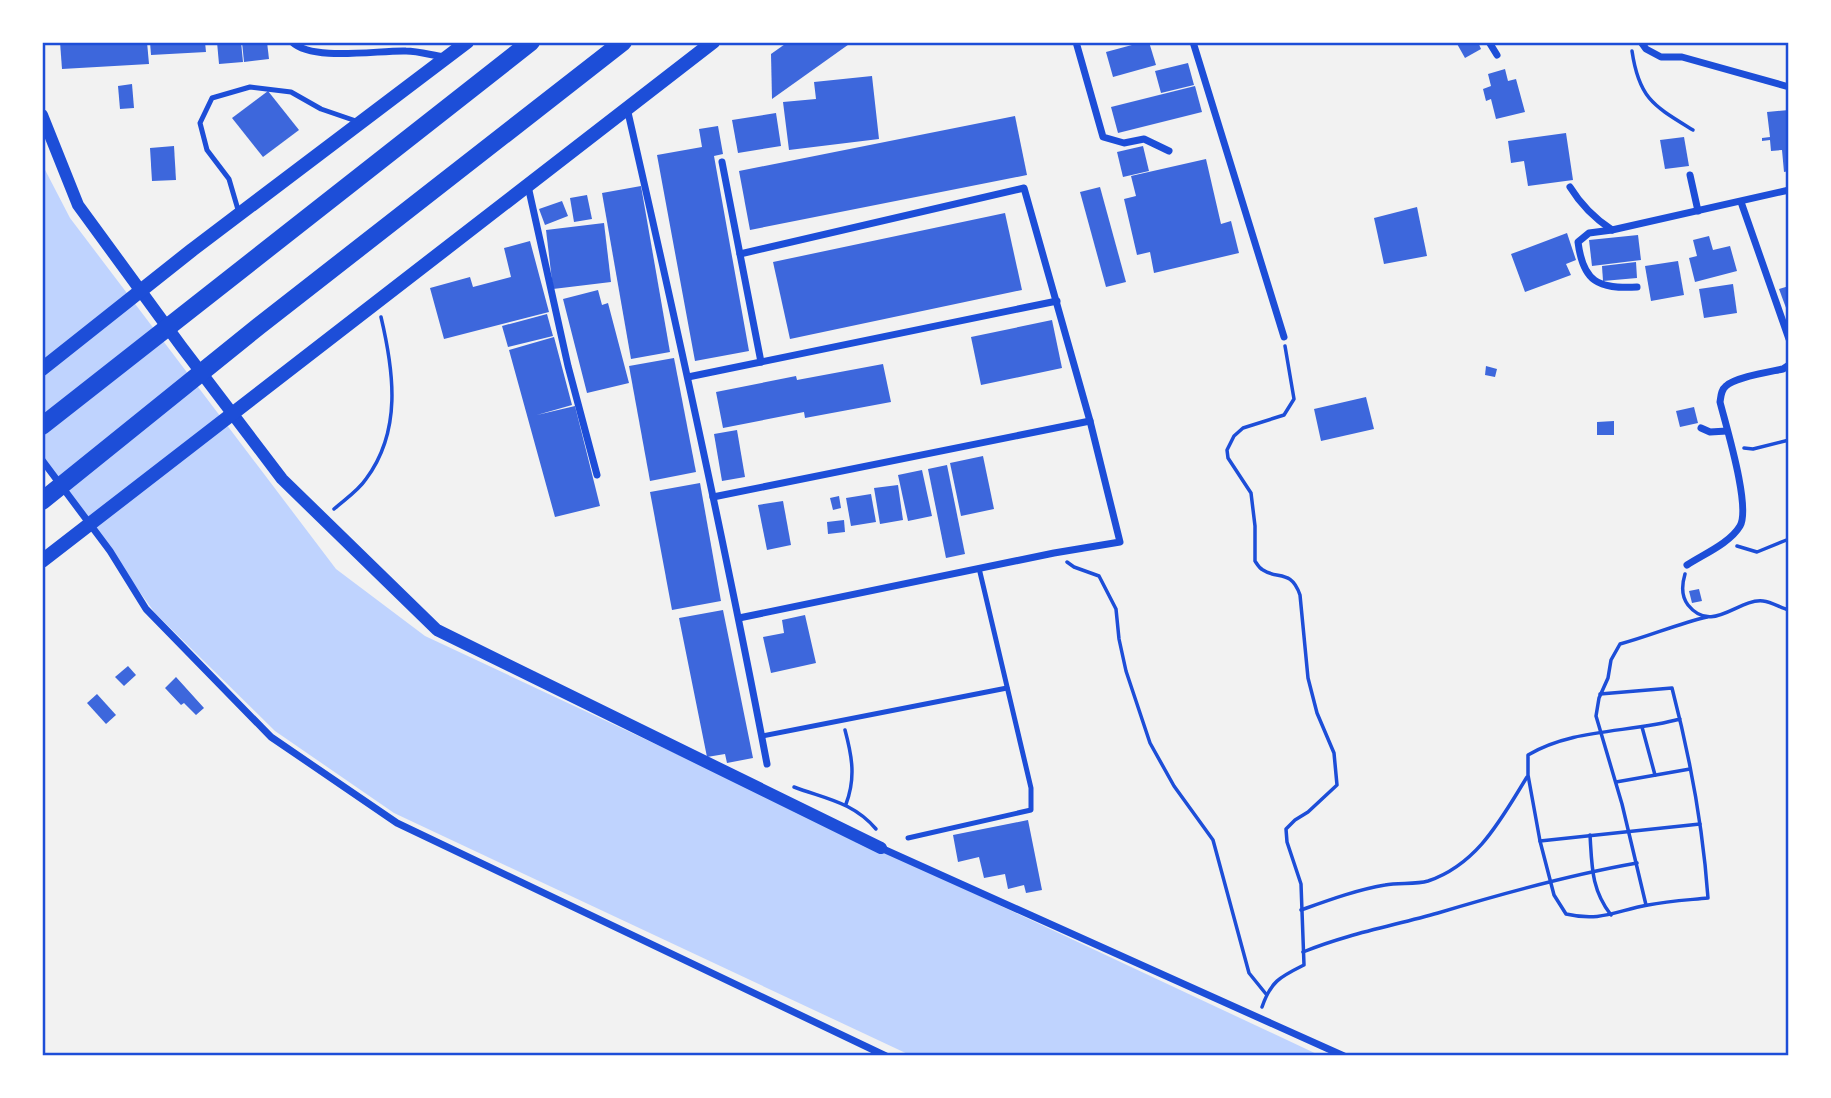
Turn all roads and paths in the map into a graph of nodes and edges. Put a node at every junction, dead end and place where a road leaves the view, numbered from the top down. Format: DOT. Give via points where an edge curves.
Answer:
graph roads {
  1 [pos="292,42"];
  2 [pos="467,42"];
  3 [pos="531,42"];
  4 [pos="622,42"];
  5 [pos="713,42"];
  6 [pos="1076,42"];
  7 [pos="1193,42"];
  8 [pos="1489,42"];
  9 [pos="1631,42"];
  10 [pos="1641,42"];
  11 [pos="1497,55"];
  12 [pos="444,57"];
  13 [pos="1789,87"];
  14 [pos="627,106"];
  15 [pos="42,115"];
  16 [pos="359,122"];
  17 [pos="1693,130"];
  18 [pos="1169,151"];
  19 [pos="722,162"];
  20 [pos="1690,174"];
  21 [pos="528,185"];
  22 [pos="1570,187"];
  23 [pos="1789,190"];
  24 [pos="1741,202"];
  25 [pos="1698,211"];
  26 [pos="239,214"];
  27 [pos="1612,230"];
  28 [pos="740,254"];
  29 [pos="1637,287"];
  30 [pos="1057,301"];
  31 [pos="378,302"];
  32 [pos="1284,337"];
  33 [pos="1789,339"];
  34 [pos="761,362"];
  35 [pos="1789,365"];
  36 [pos="42,369"];
  37 [pos="688,377"];
  38 [pos="1090,421"];
  39 [pos="42,426"];
  40 [pos="1700,428"];
  41 [pos="1727,431"];
  42 [pos="1788,440"];
  43 [pos="1729,441"];
  44 [pos="1789,454"];
  45 [pos="42,460"];
  46 [pos="597,475"];
  47 [pos="713,497"];
  48 [pos="42,501"];
  49 [pos="323,519"];
  50 [pos="1789,539"];
  51 [pos="1721,543"];
  52 [pos="1054,553"];
  53 [pos="42,561"];
  54 [pos="1688,565"];
  55 [pos="979,568"];
  56 [pos="1789,610"];
  57 [pos="1707,617"];
  58 [pos="739,618"];
  59 [pos="1007,688"];
  60 [pos="1600,694"];
  61 [pos="1680,719"];
  62 [pos="843,721"];
  63 [pos="1643,727"];
  64 [pos="1601,733"];
  65 [pos="762,736"];
  66 [pos="767,764"];
  67 [pos="1691,769"];
  68 [pos="1528,775"];
  69 [pos="1655,776"];
  70 [pos="1616,782"];
  71 [pos="846,804"];
  72 [pos="1700,824"];
  73 [pos="1629,833"];
  74 [pos="1590,835"];
  75 [pos="908,838"];
  76 [pos="1540,841"];
  77 [pos="881,848"];
  78 [pos="1637,863"];
  79 [pos="1593,871"];
  80 [pos="1551,881"];
  81 [pos="1646,905"];
  82 [pos="1301,910"];
  83 [pos="1611,915"];
  84 [pos="1303,952"];
  85 [pos="1266,994"];
  86 [pos="1258,1017"];
  87 [pos="866,1047"];
  88 [pos="867,1056"];
  89 [pos="886,1056"];
  90 [pos="1344,1056"];
  1 -- 12 [label="street" via="316,52 408,51"];
  2 -- 12 [label="main road"];
  3 -- 39 [label="main road"];
  4 -- 48 [label="main road"];
  5 -- 14 [label="main road"];
  6 -- 18 [label="street" via="1103,137 1124,143 1144,139"];
  7 -- 32 [label="street"];
  8 -- 11 [label="street"];
  9 -- 17 [label="path" via="1639,86 1666,113"];
  10 -- 13 [label="street" via="1661,57 1682,57"];
  12 -- 16 [label="main road"];
  14 -- 21 [label="main road"];
  14 -- 37 [label="street"];
  15 -- 49 [label="street" via="78,205 282,479"];
  16 -- 26 [label="main road"];
  16 -- 26 [label="lane" via="291,92 250,87 212,97 200,123 207,150 229,179"];
  19 -- 28 [label="street"];
  20 -- 25 [label="street"];
  21 -- 31 [label="main road"];
  21 -- 46 [label="street"];
  22 -- 27 [label="street" via="1597,221"];
  23 -- 24 [label="street"];
  24 -- 25 [label="street"];
  24 -- 33 [label="street"];
  25 -- 27 [label="street"];
  26 -- 36 [label="main road"];
  27 -- 29 [label="street" via="1589,233 1578,242 1580,258 1588,276 1599,285"];
  28 -- 30 [label="street" via="1024,188"];
  28 -- 34 [label="street"];
  30 -- 34 [label="street"];
  30 -- 38 [label="street"];
  31 -- 49 [label="path" via="390,358 390,428 365,482"];
  31 -- 53 [label="main road"];
  32 -- 82 [label="path" via="1294,399 1284,415 1243,428 1227,450 1251,493 1255,561 1263,571 1297,585 1308,678 1334,753 1337,785 1286,829 1301,884"];
  34 -- 37 [label="street"];
  35 -- 41 [label="street" via="1725,386 1720,402"];
  37 -- 47 [label="street"];
  38 -- 47 [label="street"];
  38 -- 52 [label="street" via="1119,542"];
  40 -- 41 [label="street"];
  41 -- 43 [label="street"];
  42 -- 43 [label="path" via="1753,449"];
  42 -- 44 [label="path"];
  43 -- 51 [label="street" via="1745,507 1741,525"];
  45 -- 87 [label="street" via="110,551 146,609 271,737 397,823"];
  47 -- 58 [label="street"];
  49 -- 77 [label="street" via="437,630"];
  50 -- 51 [label="path" via="1756,552"];
  51 -- 54 [label="street"];
  52 -- 55 [label="street"];
  52 -- 85 [label="path" via="1099,576 1116,609 1126,671 1150,743 1213,841 1249,973"];
  54 -- 57 [label="path" via="1684,599 1692,610"];
  55 -- 58 [label="street"];
  55 -- 59 [label="lane"];
  56 -- 57 [label="path" via="1764,601"];
  57 -- 60 [label="path" via="1620,644"];
  58 -- 65 [label="street"];
  59 -- 62 [label="lane"];
  59 -- 75 [label="lane" via="1031,788 1031,810"];
  60 -- 61 [label="path" via="1672,688"];
  60 -- 64 [label="path" via="1596,716"];
  61 -- 63 [label="path"];
  61 -- 67 [label="path"];
  62 -- 65 [label="lane"];
  62 -- 71 [label="path" via="853,787"];
  63 -- 64 [label="path"];
  63 -- 69 [label="path"];
  64 -- 68 [label="path" via="1545,745 1528,755"];
  64 -- 70 [label="path"];
  65 -- 66 [label="street"];
  67 -- 69 [label="path"];
  67 -- 72 [label="path"];
  68 -- 76 [label="path"];
  68 -- 82 [label="path" via="1491,836 1459,866 1426,881 1341,895"];
  69 -- 70 [label="path"];
  70 -- 73 [label="path"];
  72 -- 73 [label="path"];
  72 -- 81 [label="path" via="1708,898"];
  73 -- 74 [label="path"];
  73 -- 78 [label="path"];
  74 -- 76 [label="path"];
  74 -- 79 [label="path"];
  76 -- 80 [label="path"];
  77 -- 86 [label="street"];
  78 -- 79 [label="path"];
  78 -- 81 [label="path"];
  79 -- 80 [label="path"];
  79 -- 83 [label="path" via="1598,899"];
  80 -- 83 [label="path" via="1566,914 1586,918"];
  80 -- 84 [label="path" via="1340,937"];
  81 -- 83 [label="path"];
  82 -- 84 [label="path"];
  84 -- 85 [label="path" via="1304,965 1277,978"];
  85 -- 86 [label="path"];
  86 -- 90 [label="street"];
  87 -- 88 [label="street"];
  87 -- 89 [label="street"];
}
